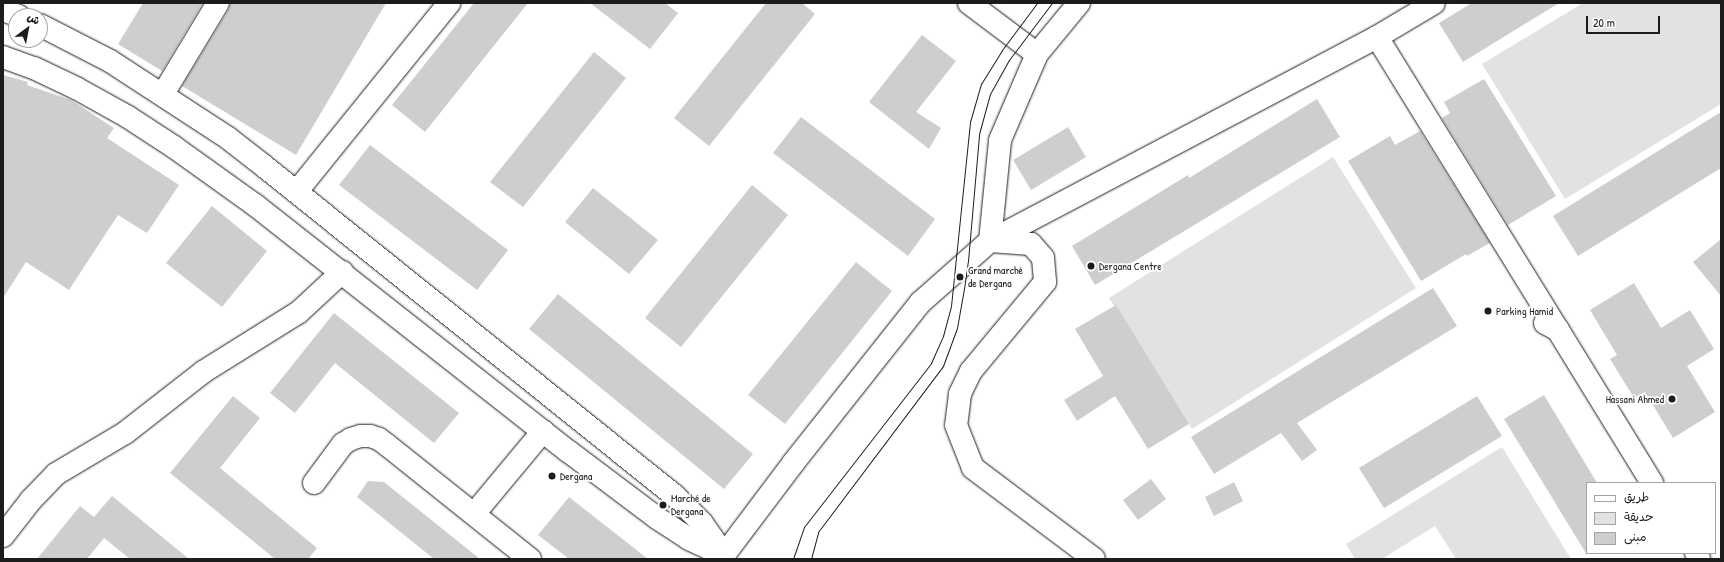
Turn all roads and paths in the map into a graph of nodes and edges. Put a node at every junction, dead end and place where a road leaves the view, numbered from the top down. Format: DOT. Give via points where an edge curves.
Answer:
graph roads {
  1 [pos="218,3"];
  2 [pos="449,3"];
  3 [pos="969,3"];
  4 [pos="1079,3"];
  5 [pos="1434,3"];
  6 [pos="48,29"];
  7 [pos="1377,37"];
  8 [pos="1037,54"];
  9 [pos="3,57"];
  10 [pos="163,94"];
  11 [pos="297,191"];
  12 [pos="335,224"];
  13 [pos="990,241"];
  14 [pos="312,249"];
  15 [pos="342,272"];
  16 [pos="1537,318"];
  17 [pos="1558,330"];
  18 [pos="543,432"];
  19 [pos="1651,482"];
  20 [pos="314,483"];
  21 [pos="474,514"];
  22 [pos="3,536"];
  23 [pos="725,557"];
  24 [pos="530,559"];
  25 [pos="1094,559"];
  1 -- 10 [label="street"];
  2 -- 11 [label="street"];
  3 -- 8 [label="street"];
  4 -- 8 [label="street"];
  5 -- 7 [label="street"];
  6 -- 10 [label="street" via="110,61"];
  7 -- 13 [label="street"];
  7 -- 17 [label="street"];
  8 -- 13 [label="street" via="1000,140"];
  9 -- 14 [label="street" via="55,77 128,117 174,147"];
  10 -- 11 [label="street" via="228,138"];
  11 -- 12 [label="street"];
  12 -- 14 [label="street"];
  12 -- 23 [label="street" via="675,496 702,523"];
  13 -- 23 [label="street" via="921,302 794,462"];
  13 -- 25 [label="street" via="1030,244 1043,258 1045,282 971,371 960,394 956,425 973,468"];
  14 -- 15 [label="street"];
  15 -- 18 [label="street"];
  15 -- 22 [label="street" via="299,312 203,372 125,433 56,474 31,500"];
  16 -- 17 [label="street"];
  17 -- 19 [label="street"];
  18 -- 21 [label="street"];
  18 -- 23 [label="street" via="672,529"];
  20 -- 21 [label="street" via="343,444 351,438 370,436 380,439"];
  21 -- 24 [label="street"];
}
